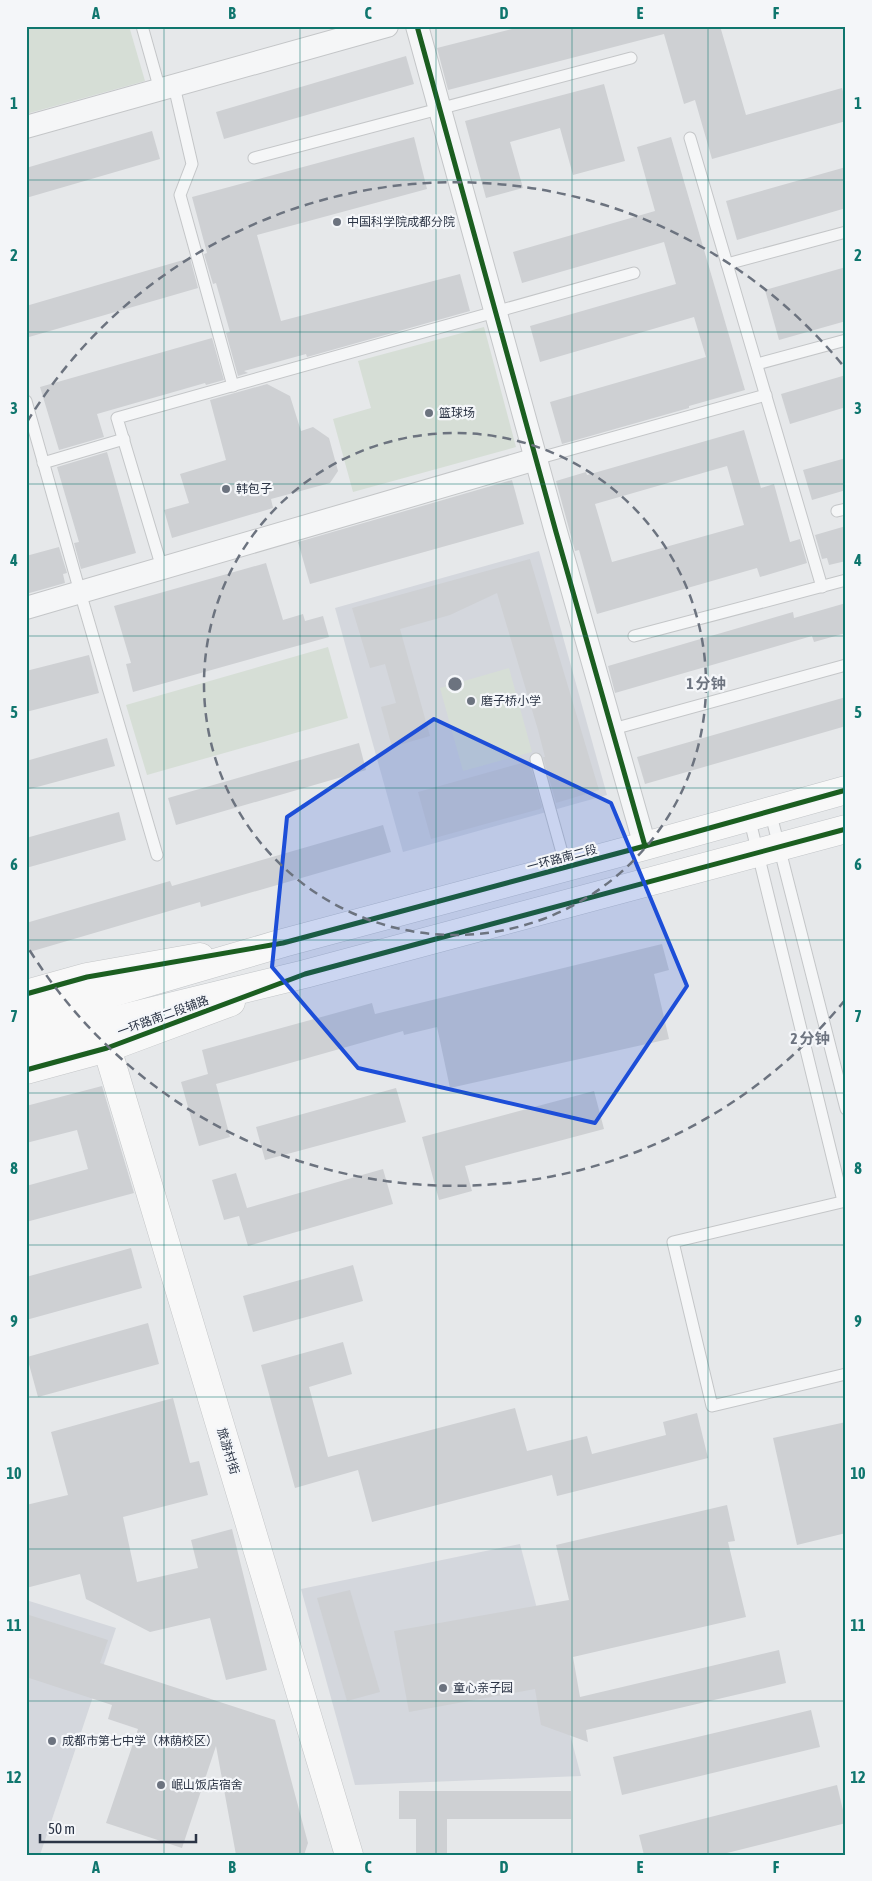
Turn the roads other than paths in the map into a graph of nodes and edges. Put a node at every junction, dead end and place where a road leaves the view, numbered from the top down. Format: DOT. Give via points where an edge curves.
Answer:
graph roads {
  1 [pos="142,26"];
  2 [pos="387,26"];
  3 [pos="417,26"];
  4 [pos="631,58"];
  5 [pos="167,88"];
  6 [pos="439,107"];
  7 [pos="26,127"];
  8 [pos="690,138"];
  9 [pos="254,158"];
  10 [pos="846,232"];
  11 [pos="727,264"];
  12 [pos="634,273"];
  13 [pos="495,311"];
  14 [pos="846,340"];
  15 [pos="757,364"];
  16 [pos="234,386"];
  17 [pos="766,395"];
  18 [pos="26,402"];
  19 [pos="124,439"];
  20 [pos="536,459"];
  21 [pos="44,463"];
  22 [pos="162,568"];
  23 [pos="846,580"];
  24 [pos="822,587"];
  25 [pos="80,592"];
  26 [pos="26,608"];
  27 [pos="634,636"];
  28 [pos="846,666"];
  29 [pos="613,729"];
  30 [pos="536,759"];
  31 [pos="846,790"];
  32 [pos="760,814"];
  33 [pos="846,829"];
  34 [pos="645,846"];
  35 [pos="769,850"];
  36 [pos="157,855"];
  37 [pos="566,867"];
  38 [pos="283,942"];
  39 [pos="305,974"];
  40 [pos="26,994"];
  41 [pos="26,1018"];
  42 [pos="26,1042"];
  43 [pos="107,1048"];
  44 [pos="26,1070"];
  45 [pos="846,1109"];
  46 [pos="844,1201"];
  47 [pos="846,1374"];
  48 [pos="348,1855"];
  1 -- 5 [label="lane"];
  2 -- 5 [label="street"];
  3 -- 6 [label="street"];
  4 -- 6 [label="lane"];
  5 -- 7 [label="street"];
  5 -- 16 [label="lane" via="192,164 180,195"];
  6 -- 9 [label="lane"];
  6 -- 13 [label="street"];
  8 -- 11 [label="lane"];
  10 -- 11 [label="lane"];
  11 -- 15 [label="lane"];
  12 -- 13 [label="lane"];
  13 -- 16 [label="lane"];
  13 -- 20 [label="street"];
  14 -- 15 [label="lane"];
  15 -- 17 [label="lane"];
  16 -- 19 [label="lane" via="117,418"];
  17 -- 20 [label="lane"];
  17 -- 24 [label="lane"];
  18 -- 21 [label="lane"];
  19 -- 21 [label="lane"];
  19 -- 22 [label="lane"];
  20 -- 22 [label="street"];
  20 -- 29 [label="street"];
  21 -- 25 [label="lane"];
  22 -- 25 [label="street"];
  23 -- 24 [label="lane"];
  24 -- 27 [label="lane"];
  25 -- 26 [label="street"];
  25 -- 36 [label="lane"];
  28 -- 29 [label="lane"];
  29 -- 34 [label="street"];
  30 -- 37 [label="lane"];
  31 -- 32 [label="main road, 一环路南二段"];
  32 -- 34 [label="main road, 一环路南二段"];
  32 -- 35 [label="lane"];
  32 -- 35 [label="lane"];
  33 -- 35 [label="main road"];
  34 -- 37 [label="main road, 一环路南二段"];
  35 -- 39 [label="main road"];
  35 -- 45 [label="lane"];
  35 -- 46 [label="lane"];
  37 -- 38 [label="main road, 一环路南二段"];
  38 -- 40 [label="main road" via="87,977"];
  38 -- 41 [label="main road"];
  39 -- 42 [label="main road"];
  39 -- 43 [label="main road, 一环路南二段辅路"];
  43 -- 44 [label="main road, 一环路南二段辅路"];
  43 -- 48 [label="main road, 旅游村街"];
  46 -- 47 [label="lane" via="672,1242 712,1406"];
}
